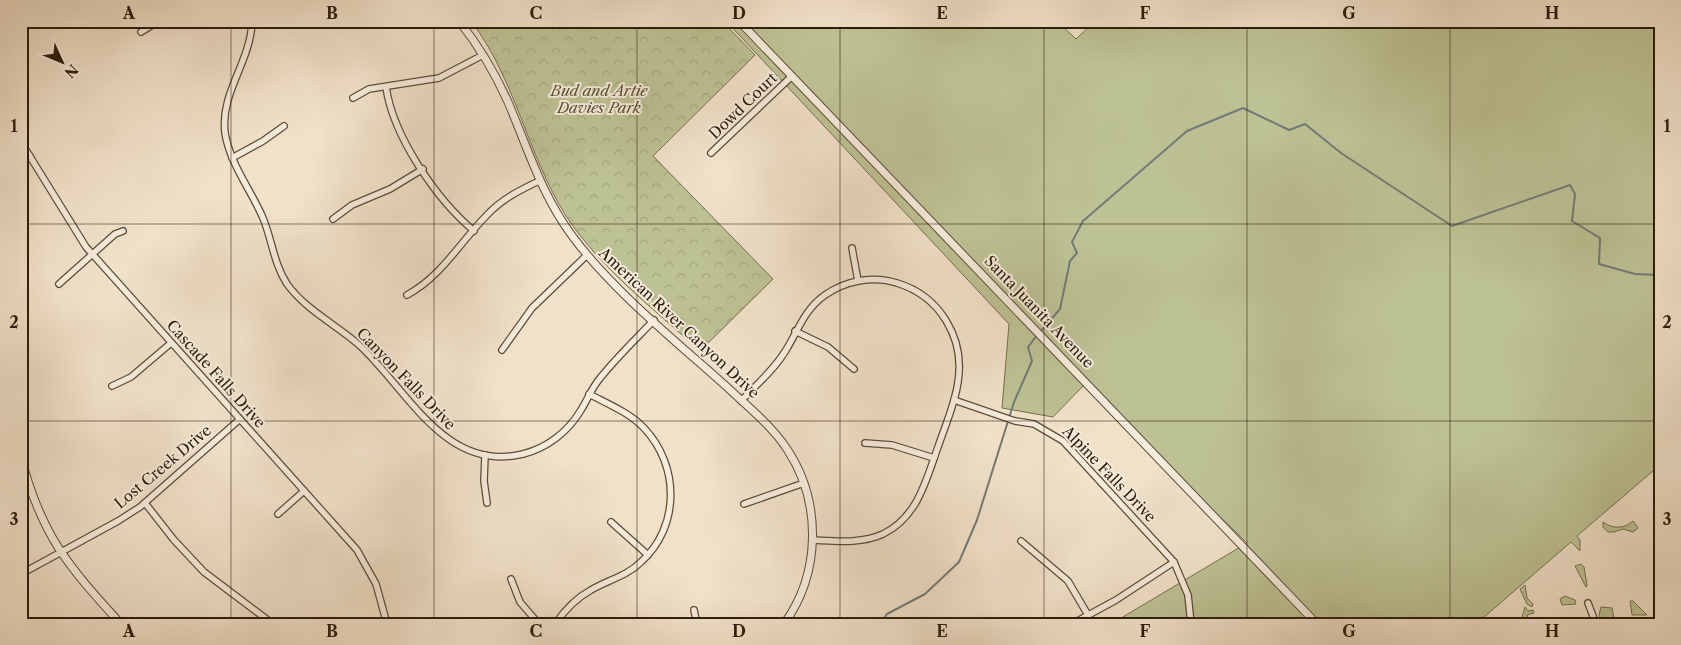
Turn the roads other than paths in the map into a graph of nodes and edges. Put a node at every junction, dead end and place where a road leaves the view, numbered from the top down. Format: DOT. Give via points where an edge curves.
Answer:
graph roads {
  1 [pos="459,21"];
  2 [pos="739,21"];
  3 [pos="252,22"];
  4 [pos="316,24"];
  5 [pos="141,32"];
  6 [pos="484,55"];
  7 [pos="792,76"];
  8 [pos="386,87"];
  9 [pos="353,98"];
  10 [pos="284,126"];
  11 [pos="21,142"];
  12 [pos="711,154"];
  13 [pos="30,156"];
  14 [pos="232,158"];
  15 [pos="21,162"];
  16 [pos="422,169"];
  17 [pos="539,181"];
  18 [pos="333,219"];
  19 [pos="123,231"];
  20 [pos="474,231"];
  21 [pos="852,248"];
  22 [pos="92,254"];
  23 [pos="587,255"];
  24 [pos="858,281"];
  25 [pos="58,284"];
  26 [pos="407,295"];
  27 [pos="654,320"];
  28 [pos="795,331"];
  29 [pos="171,343"];
  30 [pos="502,350"];
  31 [pos="854,369"];
  32 [pos="112,386"];
  33 [pos="589,394"];
  34 [pos="954,400"];
  35 [pos="741,401"];
  36 [pos="240,419"];
  37 [pos="865,443"];
  38 [pos="486,455"];
  39 [pos="21,457"];
  40 [pos="934,458"];
  41 [pos="804,483"];
  42 [pos="304,491"];
  43 [pos="146,503"];
  44 [pos="487,503"];
  45 [pos="744,504"];
  46 [pos="278,514"];
  47 [pos="611,522"];
  48 [pos="812,540"];
  49 [pos="1021,541"];
  50 [pos="60,553"];
  51 [pos="648,555"];
  52 [pos="1174,562"];
  53 [pos="21,574"];
  54 [pos="511,579"];
  55 [pos="1588,603"];
  56 [pos="694,610"];
  57 [pos="1088,615"];
  58 [pos="121,624"];
  59 [pos="273,624"];
  60 [pos="387,624"];
  61 [pos="539,624"];
  62 [pos="555,624"];
  63 [pos="698,624"];
  64 [pos="784,624"];
  65 [pos="1072,624"];
  66 [pos="1191,624"];
  67 [pos="1317,624"];
  68 [pos="1596,624"];
  1 -- 6 [label="street, American River Canyon Drive"];
  2 -- 7 [label="street, Santa Juanita Avenue"];
  3 -- 4 [label="street"];
  3 -- 5 [label="street" via="154,24"];
  3 -- 14 [label="street, Canyon Falls Drive" via="249,46 230,91 225,114"];
  6 -- 8 [label="street" via="439,78"];
  6 -- 17 [label="street, American River Canyon Drive" via="507,100"];
  7 -- 12 [label="street, Dowd Court"];
  7 -- 67 [label="street, Santa Juanita Avenue"];
  8 -- 9 [label="street" via="361,92"];
  8 -- 16 [label="street" via="395,123"];
  10 -- 14 [label="street"];
  11 -- 13 [label="street, Cascade Falls Drive"];
  13 -- 15 [label="street"];
  13 -- 22 [label="street, Cascade Falls Drive"];
  14 -- 38 [label="street, Canyon Falls Drive" via="262,217 280,271 292,290 358,345 442,435 462,448"];
  16 -- 18 [label="street" via="390,189 352,205"];
  16 -- 20 [label="street" via="449,207"];
  17 -- 20 [label="street" via="506,198"];
  17 -- 23 [label="street, American River Canyon Drive" via="559,218"];
  19 -- 22 [label="street"];
  20 -- 26 [label="street" via="427,281"];
  21 -- 24 [label="street"];
  22 -- 25 [label="street"];
  22 -- 29 [label="street, Cascade Falls Drive"];
  23 -- 27 [label="street, American River Canyon Drive"];
  23 -- 30 [label="street" via="532,308"];
  24 -- 28 [label="street" via="836,288 821,298 808,310"];
  24 -- 34 [label="street" via="882,280 906,286 939,310 952,330 957,347 959,369"];
  27 -- 33 [label="street, Canyon Falls Drive" via="600,377"];
  27 -- 35 [label="street, American River Canyon Drive"];
  28 -- 31 [label="street" via="828,347"];
  28 -- 35 [label="street" via="780,359"];
  29 -- 32 [label="street" via="132,378"];
  29 -- 36 [label="street, Cascade Falls Drive"];
  33 -- 38 [label="street, Canyon Falls Drive" via="573,422 555,439 515,455"];
  33 -- 51 [label="street" via="637,421 664,456 671,484 671,504 663,532"];
  34 -- 40 [label="street"];
  34 -- 52 [label="street, Alpine Falls Drive" via="1040,426 1064,441"];
  35 -- 41 [label="street, American River Canyon Drive" via="778,436"];
  36 -- 42 [label="street, Cascade Falls Drive"];
  36 -- 43 [label="street, Lost Creek Drive"];
  37 -- 40 [label="street" via="892,445"];
  38 -- 44 [label="street" via="484,481"];
  39 -- 50 [label="street" via="39,515"];
  40 -- 48 [label="street" via="915,505 893,528 863,540"];
  41 -- 45 [label="street"];
  41 -- 48 [label="street, American River Canyon Drive" via="811,513"];
  42 -- 46 [label="street"];
  42 -- 60 [label="street, Cascade Falls Drive" via="364,561 376,584"];
  43 -- 50 [label="street, Lost Creek Drive"];
  43 -- 59 [label="street" via="204,572"];
  47 -- 51 [label="street"];
  48 -- 64 [label="street, American River Canyon Drive" via="806,580"];
  49 -- 57 [label="street" via="1068,582"];
  50 -- 53 [label="street, Lost Creek Drive"];
  50 -- 58 [label="street"];
  51 -- 62 [label="street" via="626,574 580,597"];
  52 -- 57 [label="street"];
  52 -- 66 [label="street, Alpine Falls Drive" via="1188,595"];
  54 -- 61 [label="street" via="520,602"];
  55 -- 68 [label="street"];
  56 -- 63 [label="street"];
  57 -- 65 [label="street"];
}
